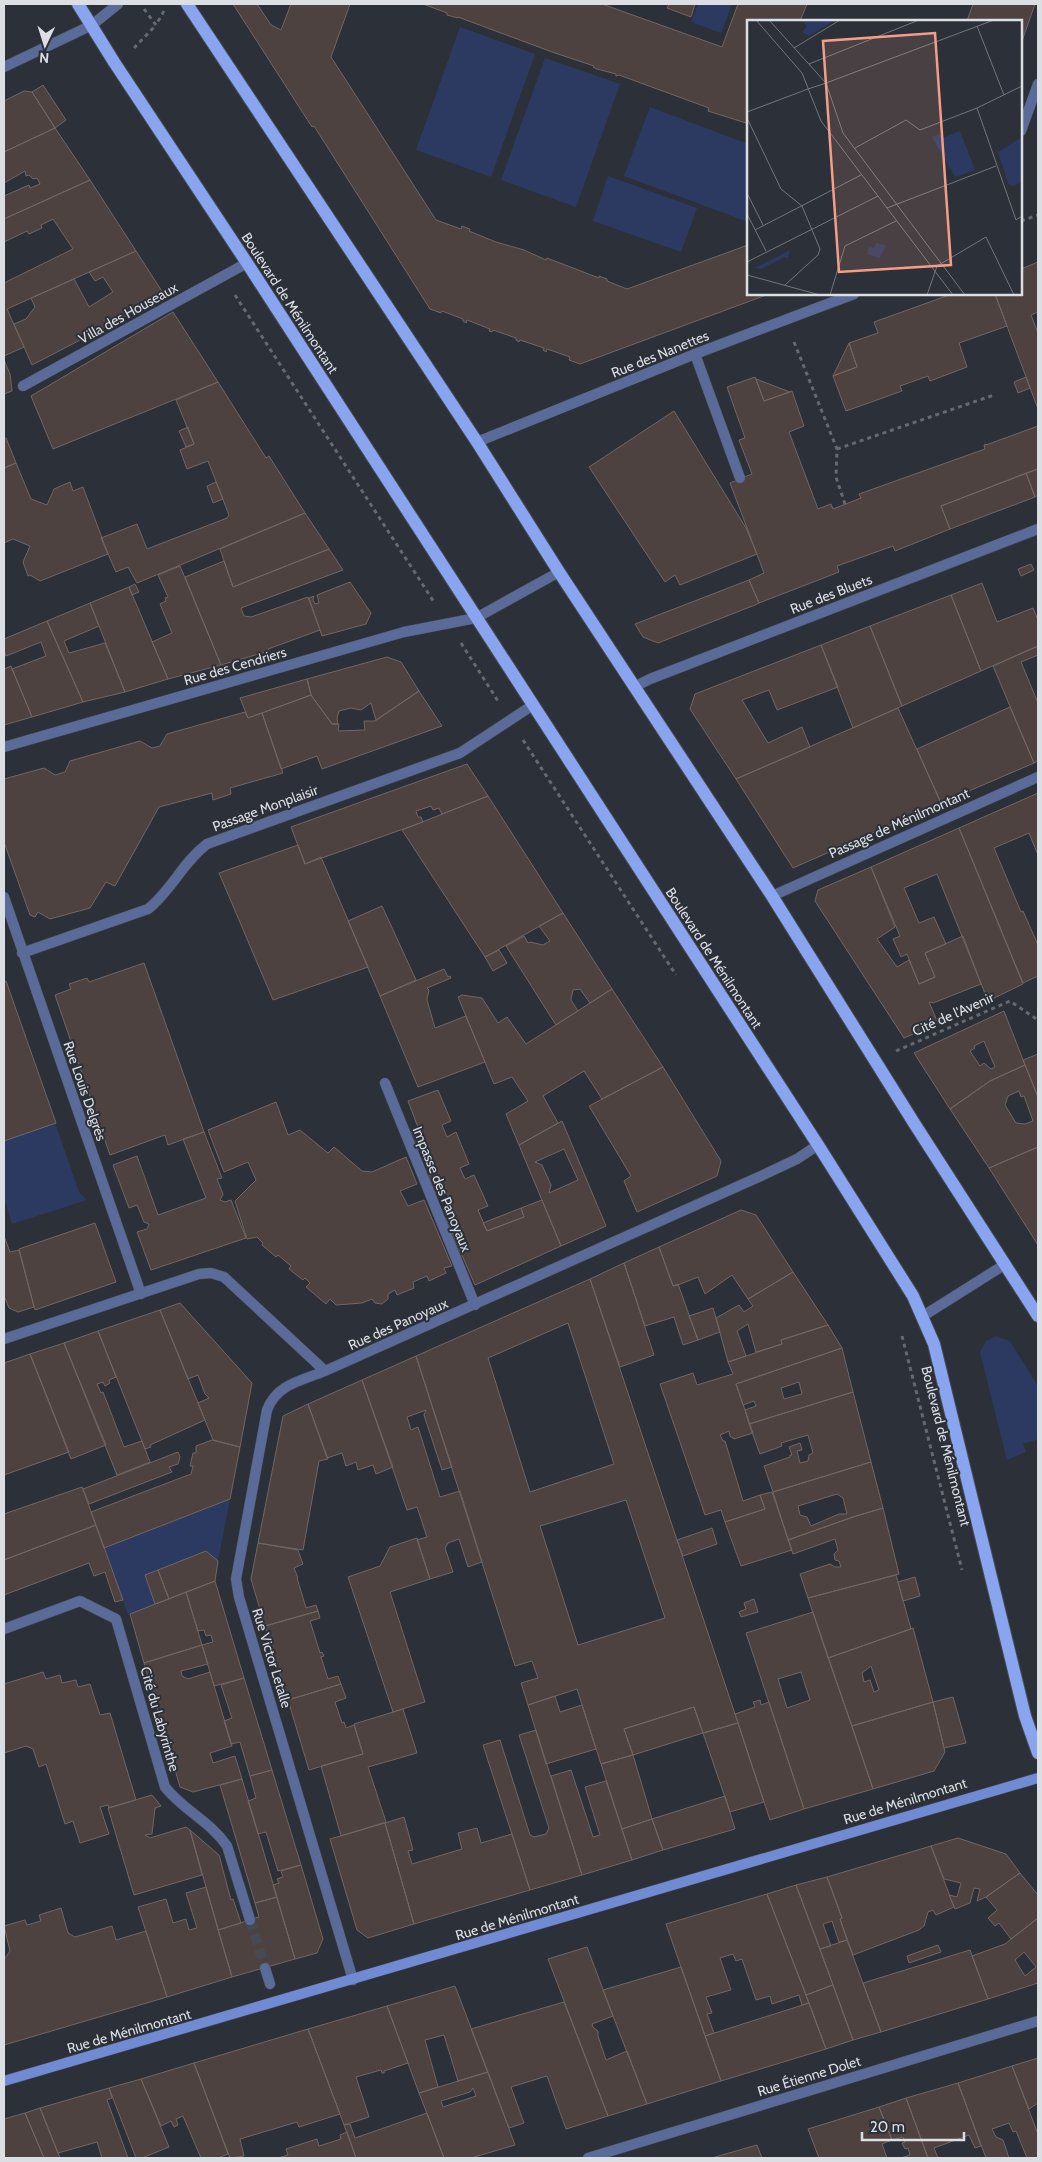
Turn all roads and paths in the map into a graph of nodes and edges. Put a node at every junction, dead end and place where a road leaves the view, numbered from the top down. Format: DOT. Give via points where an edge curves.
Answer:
graph roads {
  1 [pos="78,4"];
  2 [pos="118,4"];
  3 [pos="187,4"];
  4 [pos="166,7"];
  5 [pos="144,9"];
  6 [pos="156,25"];
  7 [pos="92,26"];
  8 [pos="132,49"];
  9 [pos="4,67"];
  10 [pos="1038,84"];
  11 [pos="1022,128"];
  12 [pos="1038,215"];
  13 [pos="1022,221"];
  14 [pos="247,263"];
  15 [pos="851,295"];
  16 [pos="786,320"];
  17 [pos="695,354"];
  18 [pos="23,386"];
  19 [pos="994,395"];
  20 [pos="477,442"];
  21 [pos="837,449"];
  22 [pos="740,478"];
  23 [pos="846,504"];
  24 [pos="1038,529"];
  25 [pos="559,572"];
  26 [pos="476,618"];
  27 [pos="472,660"];
  28 [pos="634,687"];
  29 [pos="533,705"];
  30 [pos="510,720"];
  31 [pos="4,747"];
  32 [pos="1038,777"];
  33 [pos="772,896"];
  34 [pos="4,897"];
  35 [pos="22,952"];
  36 [pos="678,978"];
  37 [pos="1038,1020"];
  38 [pos="875,1061"];
  39 [pos="385,1082"];
  40 [pos="818,1145"];
  41 [pos="1004,1265"];
  42 [pos="141,1294"];
  43 [pos="475,1305"];
  44 [pos="923,1316"];
  45 [pos="1038,1316"];
  46 [pos="900,1330"];
  47 [pos="4,1339"];
  48 [pos="325,1371"];
  49 [pos="963,1575"];
  50 [pos="4,1629"];
  51 [pos="1038,1753"];
  52 [pos="1038,1778"];
  53 [pos="250,1920"];
  54 [pos="265,1968"];
  55 [pos="353,1980"];
  56 [pos="270,1984"];
  57 [pos="1038,2021"];
  58 [pos="4,2081"];
  59 [pos="588,2158"];
  1 -- 7 [label="main road, Boulevard de Ménilmontant"];
  2 -- 7 [label="street"];
  3 -- 20 [label="main road"];
  4 -- 6 [label="path"];
  5 -- 6 [label="path"];
  6 -- 8 [label="path"];
  7 -- 9 [label="street"];
  7 -- 14 [label="main road, Boulevard de Ménilmontant"];
  10 -- 11 [label="street"];
  12 -- 13 [label="path"];
  14 -- 18 [label="street, Villa des Houseaux"];
  14 -- 26 [label="main road, Boulevard de Ménilmontant"];
  15 -- 16 [label="street, Rue des Nanettes"];
  16 -- 17 [label="street, Rue des Nanettes"];
  16 -- 21 [label="path"];
  17 -- 20 [label="street, Rue des Nanettes"];
  17 -- 22 [label="street"];
  19 -- 21 [label="path"];
  20 -- 25 [label="main road"];
  21 -- 23 [label="path" via="836,477"];
  24 -- 28 [label="street, Rue des Bluets" via="650,678"];
  25 -- 26 [label="street"];
  25 -- 28 [label="main road"];
  26 -- 29 [label="main road, Boulevard de Ménilmontant"];
  26 -- 31 [label="street, Rue des Cendriers" via="404,632"];
  27 -- 30 [label="path"];
  28 -- 33 [label="main road"];
  29 -- 30 [label="street, Passage Monplaisir"];
  29 -- 40 [label="main road, Boulevard de Ménilmontant"];
  30 -- 35 [label="street, Passage Monplaisir" via="460,753 207,844 195,853 159,901 148,909"];
  30 -- 36 [label="path"];
  32 -- 33 [label="street, Passage de Ménilmontant"];
  33 -- 38 [label="main road"];
  34 -- 35 [label="street, Rue Louis Delgrès"];
  35 -- 42 [label="street, Rue Louis Delgrès"];
  37 -- 38 [label="path, Cité de l'Avenir" via="1010,1001"];
  38 -- 41 [label="main road"];
  39 -- 43 [label="street, Impasse des Panoyaux"];
  40 -- 43 [label="street, Rue des Panoyaux" via="761,1176"];
  40 -- 44 [label="main road, Boulevard de Ménilmontant"];
  41 -- 44 [label="street"];
  41 -- 45 [label="main road"];
  42 -- 47 [label="street"];
  42 -- 48 [label="street" via="199,1274 224,1277"];
  43 -- 48 [label="street, Rue des Panoyaux"];
  44 -- 51 [label="main road, Boulevard de Ménilmontant" via="934,1344 1025,1716"];
  46 -- 49 [label="path, Boulevard de Ménilmontant"];
  48 -- 55 [label="street, Rue Victor Letalle" via="285,1387 270,1400 236,1579"];
  50 -- 53 [label="street, Cité du Labyrinthe" via="80,1602 116,1619 165,1787 226,1846"];
  52 -- 55 [label="street, Rue de Ménilmontant"];
  54 -- 56 [label="street"];
  55 -- 58 [label="street, Rue de Ménilmontant"];
  57 -- 59 [label="street, Rue Étienne Dolet"];
}
